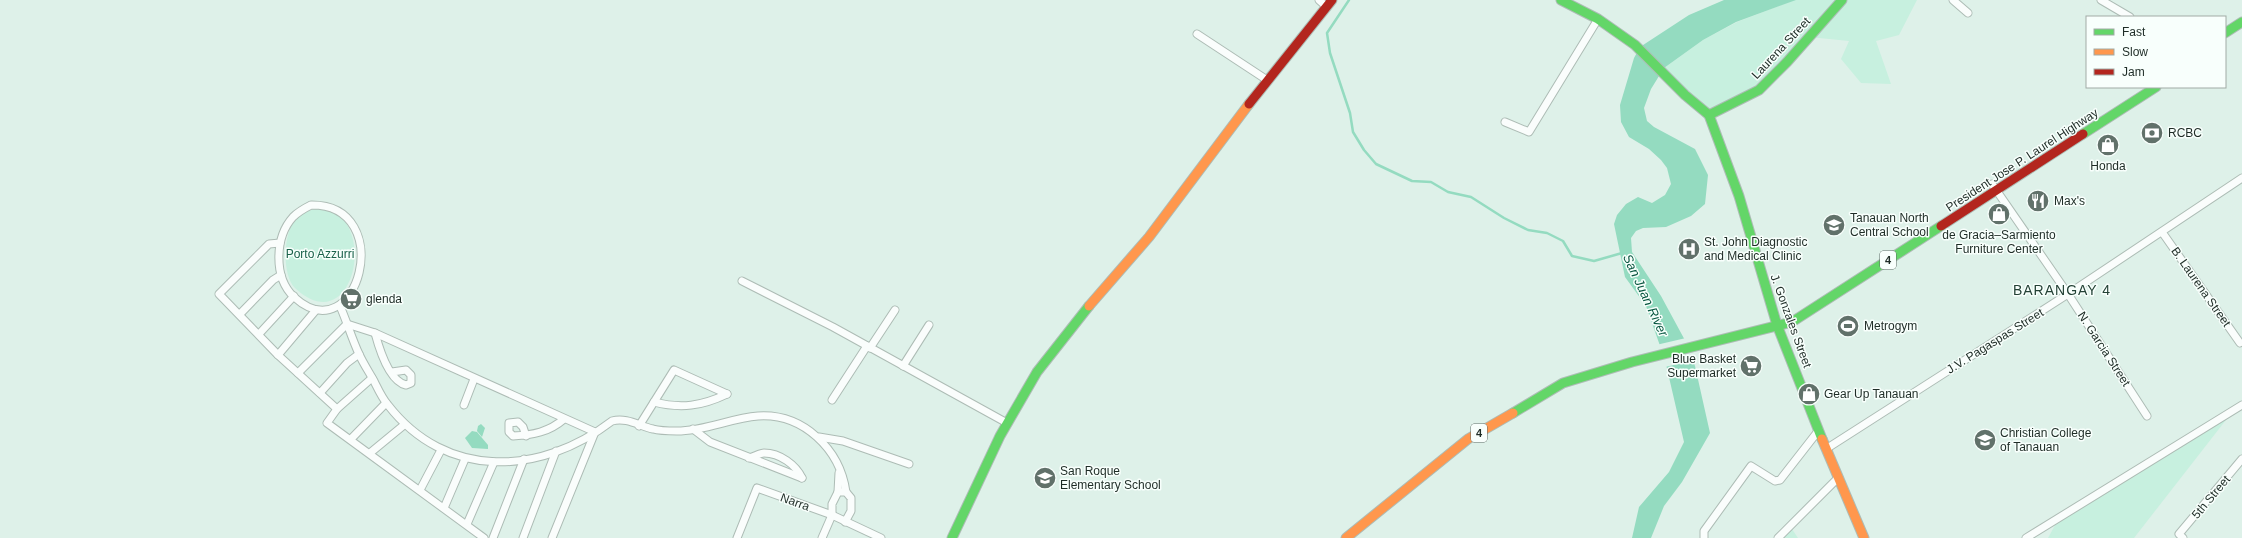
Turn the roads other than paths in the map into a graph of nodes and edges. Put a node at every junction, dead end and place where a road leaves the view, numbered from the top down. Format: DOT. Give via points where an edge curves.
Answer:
graph roads {
  1 [pos="1319,0"];
  2 [pos="1561,0"];
  3 [pos="1842,0"];
  4 [pos="1953,0"];
  5 [pos="2101,0"];
  6 [pos="1329,4"];
  7 [pos="1968,13"];
  8 [pos="2128,16"];
  9 [pos="1598,19"];
  10 [pos="2242,22"];
  11 [pos="2242,31"];
  12 [pos="2226,33"];
  13 [pos="1197,34"];
  14 [pos="2226,41"];
  15 [pos="1267,80"];
  16 [pos="2141,88"];
  17 [pos="2154,88"];
  18 [pos="1709,115"];
  19 [pos="1505,122"];
  20 [pos="2242,178"];
  21 [pos="1995,187"];
  22 [pos="2162,232"];
  23 [pos="280,243"];
  24 [pos="281,274"];
  25 [pos="742,281"];
  26 [pos="2068,294"];
  27 [pos="294,296"];
  28 [pos="340,306"];
  29 [pos="316,310"];
  30 [pos="895,310"];
  31 [pos="240,314"];
  32 [pos="347,324"];
  33 [pos="929,325"];
  34 [pos="1777,325"];
  35 [pos="259,334"];
  36 [pos="375,334"];
  37 [pos="2240,343"];
  38 [pos="868,347"];
  39 [pos="359,354"];
  40 [pos="278,355"];
  41 [pos="903,366"];
  42 [pos="392,372"];
  43 [pos="298,373"];
  44 [pos="372,378"];
  45 [pos="474,379"];
  46 [pos="320,393"];
  47 [pos="832,400"];
  48 [pos="654,402"];
  49 [pos="386,404"];
  50 [pos="464,405"];
  51 [pos="2242,405"];
  52 [pos="337,409"];
  53 [pos="2147,416"];
  54 [pos="564,419"];
  55 [pos="1007,423"];
  56 [pos="404,425"];
  57 [pos="639,426"];
  58 [pos="693,429"];
  59 [pos="1819,430"];
  60 [pos="595,432"];
  61 [pos="526,436"];
  62 [pos="819,437"];
  63 [pos="351,439"];
  64 [pos="1826,449"];
  65 [pos="440,450"];
  66 [pos="556,451"];
  67 [pos="370,453"];
  68 [pos="749,458"];
  69 [pos="465,459"];
  70 [pos="2242,459"];
  71 [pos="524,460"];
  72 [pos="494,462"];
  73 [pos="909,464"];
  74 [pos="1838,478"];
  75 [pos="420,490"];
  76 [pos="842,492"];
  77 [pos="444,508"];
  78 [pos="832,515"];
  79 [pos="845,522"];
  80 [pos="467,524"];
  81 [pos="2181,536"];
  82 [pos="484,538"];
  83 [pos="493,538"];
  84 [pos="522,538"];
  85 [pos="552,538"];
  86 [pos="737,538"];
  87 [pos="822,538"];
  88 [pos="881,538"];
  89 [pos="952,538"];
  90 [pos="1346,538"];
  91 [pos="1704,538"];
  92 [pos="1778,538"];
  93 [pos="1864,538"];
  94 [pos="2026,538"];
  1 -- 6 [label="street"];
  2 -- 9 [label="main road"];
  3 -- 18 [label="main road, Laurena Street" via="1759,90"];
  4 -- 7 [label="street"];
  5 -- 8 [label="street"];
  6 -- 15 [label="main road"];
  9 -- 18 [label="main road" via="1635,45 1684,95"];
  9 -- 19 [label="street" via="1529,132"];
  10 -- 12 [label="main road"];
  11 -- 14 [label="main road"];
  13 -- 15 [label="street"];
  15 -- 55 [label="main road" via="1149,236 1036,372"];
  16 -- 21 [label="main road, President Jose P. Laurel Highway / 4"];
  17 -- 21 [label="main road, President Jose P. Laurel Highway / 4"];
  18 -- 34 [label="main road, J. Gonzales Street" via="1739,196"];
  20 -- 22 [label="street, J.V. Pagaspas Street"];
  21 -- 26 [label="street, N. Garcia Street"];
  21 -- 34 [label="main road, President Jose P. Laurel Highway / 4" via="1792,322"];
  22 -- 26 [label="street, J.V. Pagaspas Street"];
  22 -- 37 [label="street, B. Laurena Street"];
  23 -- 24 [label="street"];
  23 -- 28 [label="street" via="283,232 294,216 311,205 325,205 342,212 354,226 361,246 362,261 353,292"];
  23 -- 31 [label="street" via="269,244 219,294"];
  24 -- 27 [label="street" via="285,285"];
  24 -- 31 [label="street"];
  25 -- 38 [label="street"];
  26 -- 53 [label="street, N. Garcia Street"];
  26 -- 64 [label="street, J.V. Pagaspas Street"];
  27 -- 29 [label="street"];
  27 -- 35 [label="street"];
  28 -- 29 [label="street"];
  28 -- 32 [label="street"];
  29 -- 40 [label="street"];
  30 -- 38 [label="street"];
  31 -- 35 [label="street"];
  32 -- 36 [label="street"];
  32 -- 39 [label="street"];
  32 -- 43 [label="street"];
  33 -- 41 [label="street"];
  34 -- 59 [label="main road, J. Gonzales Street"];
  34 -- 90 [label="main road, President Jose P. Laurel Highway / 4" via="1759,332 1632,362 1563,383 1468,439"];
  35 -- 40 [label="street"];
  36 -- 42 [label="street" via="384,360"];
  36 -- 45 [label="street"];
  38 -- 41 [label="street"];
  38 -- 47 [label="street"];
  39 -- 44 [label="street"];
  39 -- 46 [label="street" via="347,363"];
  40 -- 43 [label="street"];
  41 -- 55 [label="street"];
  43 -- 46 [label="street"];
  44 -- 49 [label="street"];
  44 -- 52 [label="street"];
  45 -- 50 [label="street"];
  45 -- 54 [label="street"];
  46 -- 52 [label="street"];
  48 -- 48 [label="street" via="672,407 694,406 727,394 674,370"];
  48 -- 57 [label="street"];
  49 -- 56 [label="street"];
  49 -- 63 [label="street"];
  51 -- 94 [label="street"];
  52 -- 63 [label="street" via="327,423"];
  54 -- 60 [label="street"];
  54 -- 61 [label="street" via="555,426"];
  55 -- 89 [label="main road"];
  56 -- 65 [label="street"];
  56 -- 67 [label="street"];
  57 -- 58 [label="street" via="655,430"];
  57 -- 60 [label="street" via="620,419"];
  58 -- 62 [label="street" via="742,418 780,417 798,423"];
  58 -- 68 [label="street" via="710,442"];
  59 -- 64 [label="main road, J. Gonzales Street"];
  59 -- 91 [label="street" via="1780,480 1776,481 1751,466 1704,531"];
  60 -- 66 [label="street"];
  60 -- 85 [label="street"];
  62 -- 73 [label="street" via="843,441"];
  62 -- 76 [label="street" via="845,482"];
  63 -- 67 [label="street"];
  64 -- 74 [label="main road, J. Gonzales Street"];
  65 -- 69 [label="street"];
  65 -- 75 [label="street"];
  66 -- 71 [label="street"];
  66 -- 84 [label="street"];
  67 -- 75 [label="street"];
  68 -- 68 [label="street" via="764,453 781,457 797,468 802,478"];
  69 -- 72 [label="street"];
  69 -- 77 [label="street"];
  70 -- 81 [label="street, 5th Street"];
  71 -- 72 [label="street"];
  71 -- 83 [label="street"];
  72 -- 80 [label="street"];
  74 -- 92 [label="street"];
  74 -- 93 [label="main road, J. Gonzales Street"];
  75 -- 77 [label="street"];
  76 -- 78 [label="street" via="832,504"];
  76 -- 79 [label="street" via="851,498 852,503"];
  77 -- 80 [label="street"];
  78 -- 79 [label="street, Narra"];
  78 -- 86 [label="street, Narra" via="757,488"];
  78 -- 87 [label="street"];
  79 -- 88 [label="street, Narra"];
  80 -- 82 [label="street"];
}
